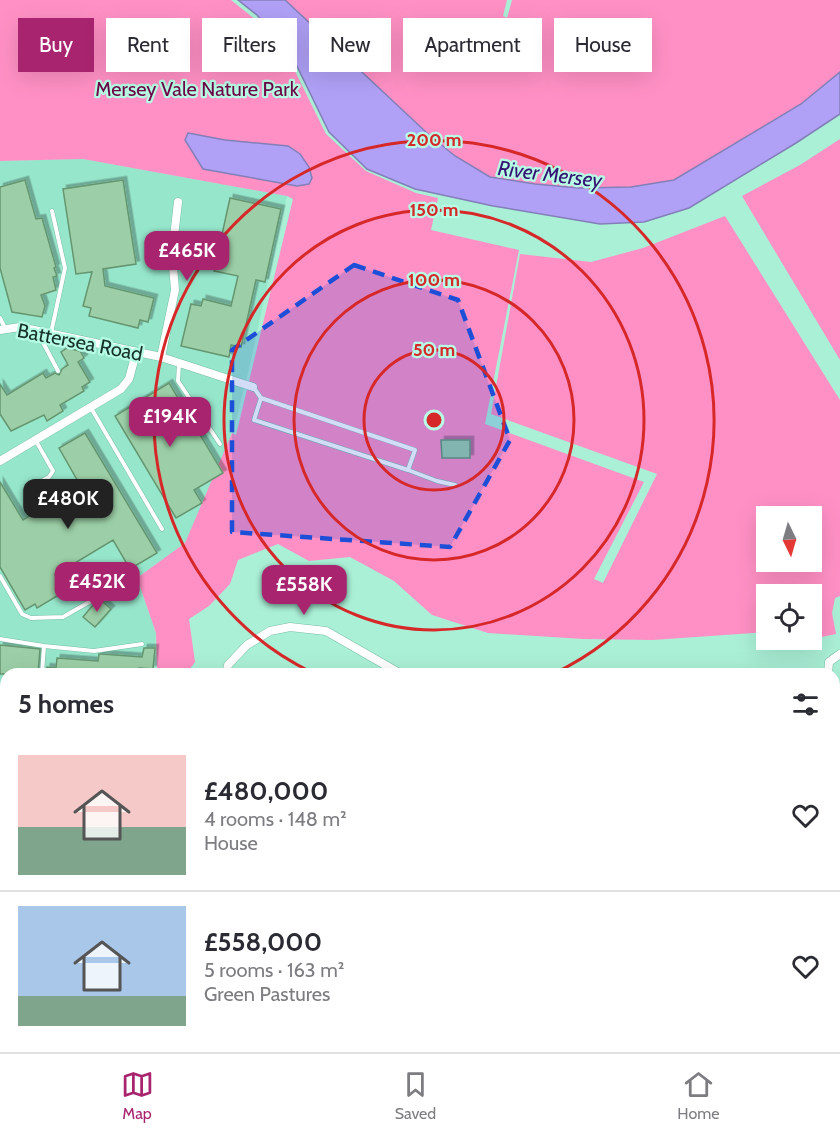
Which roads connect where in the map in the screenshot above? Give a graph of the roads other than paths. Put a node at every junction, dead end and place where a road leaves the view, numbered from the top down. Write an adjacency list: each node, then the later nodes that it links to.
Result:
1 (178, 202): 8 (street)
2 (52, 211): 6 (lane)
3 (0, 318): 4 (lane)
4 (3, 330): 5 (street, Battersea Road)
5 (36, 330): 6 (street, Battersea Road); 10 (lane)
6 (51, 334): 7 (street, Battersea Road)
7 (136, 353): 8 (street, Battersea Road); 13 (street)
8 (161, 357): 9 (street, Battersea Road)
9 (179, 363): 11 (street, Battersea Road); 15 (lane)
10 (58, 371)
11 (253, 387): 12 (lane)
12 (261, 398): 17 (lane); 17 (lane)
13 (90, 407): 14 (street); 20 (lane)
14 (35, 440): 16 (street); 19 (lane)
15 (220, 444)
16 (0, 461)
17 (408, 470): 18 (lane)
18 (455, 485)
19 (33, 486)
20 (162, 529)
21 (0, 576): 22 (lane)
22 (124, 582)
23 (0, 639): 25 (lane)
24 (142, 644): 25 (lane)
25 (44, 646): 27 (lane)
26 (840, 654): 30 (street)
27 (42, 668)
28 (227, 668): 29 (street)
29 (391, 668)
30 (828, 668)

